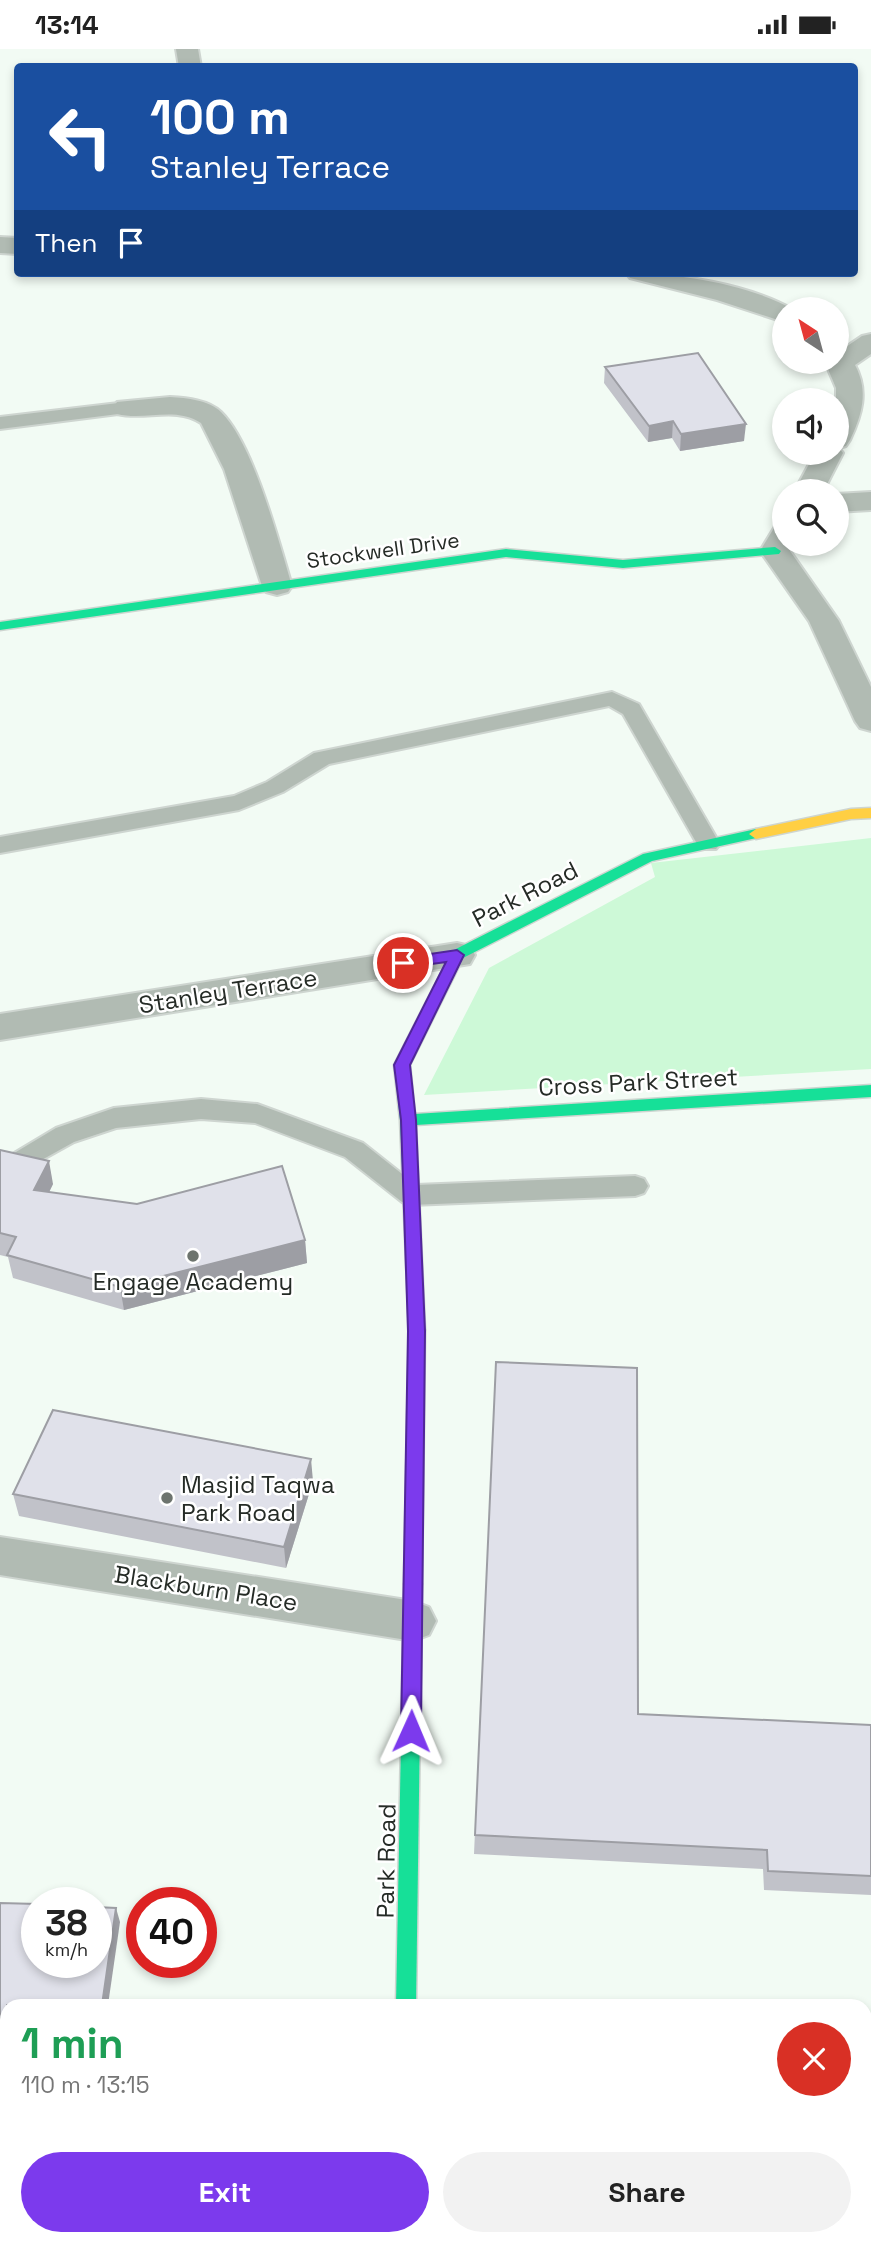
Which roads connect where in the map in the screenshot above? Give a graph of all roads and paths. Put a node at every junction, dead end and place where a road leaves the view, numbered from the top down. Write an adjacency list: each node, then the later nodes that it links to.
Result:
1 (656, 277): 2 (street)
2 (772, 310)
3 (871, 342): 4 (street)
4 (849, 355)
5 (844, 375): 6 (street)
6 (849, 404)
7 (127, 408): 8 (lane); 13 (street)
8 (0, 423)
9 (871, 501): 10 (street)
10 (849, 502)
11 (772, 544): 13 (street, Stockwell Drive)
12 (786, 556): 15 (street)
13 (277, 586): 14 (street, Stockwell Drive)
14 (0, 626)
15 (871, 721)
16 (871, 813): 17 (street, Park Road)
17 (708, 844): 18 (lane); 19 (street, Park Road)
18 (0, 845)
19 (457, 955): 20 (street, Stanley Terrace); 22 (street, Park Road)
20 (0, 1027)
21 (871, 1091): 22 (street, Cross Park Street)
22 (408, 1120): 25 (street, Park Road)
23 (20, 1162): 25 (lane)
24 (635, 1186): 25 (lane)
25 (411, 1195): 27 (street, Park Road)
26 (0, 1556): 27 (street, Blackburn Place)
27 (413, 1621): 28 (street, Park Road)
28 (407, 1999)

